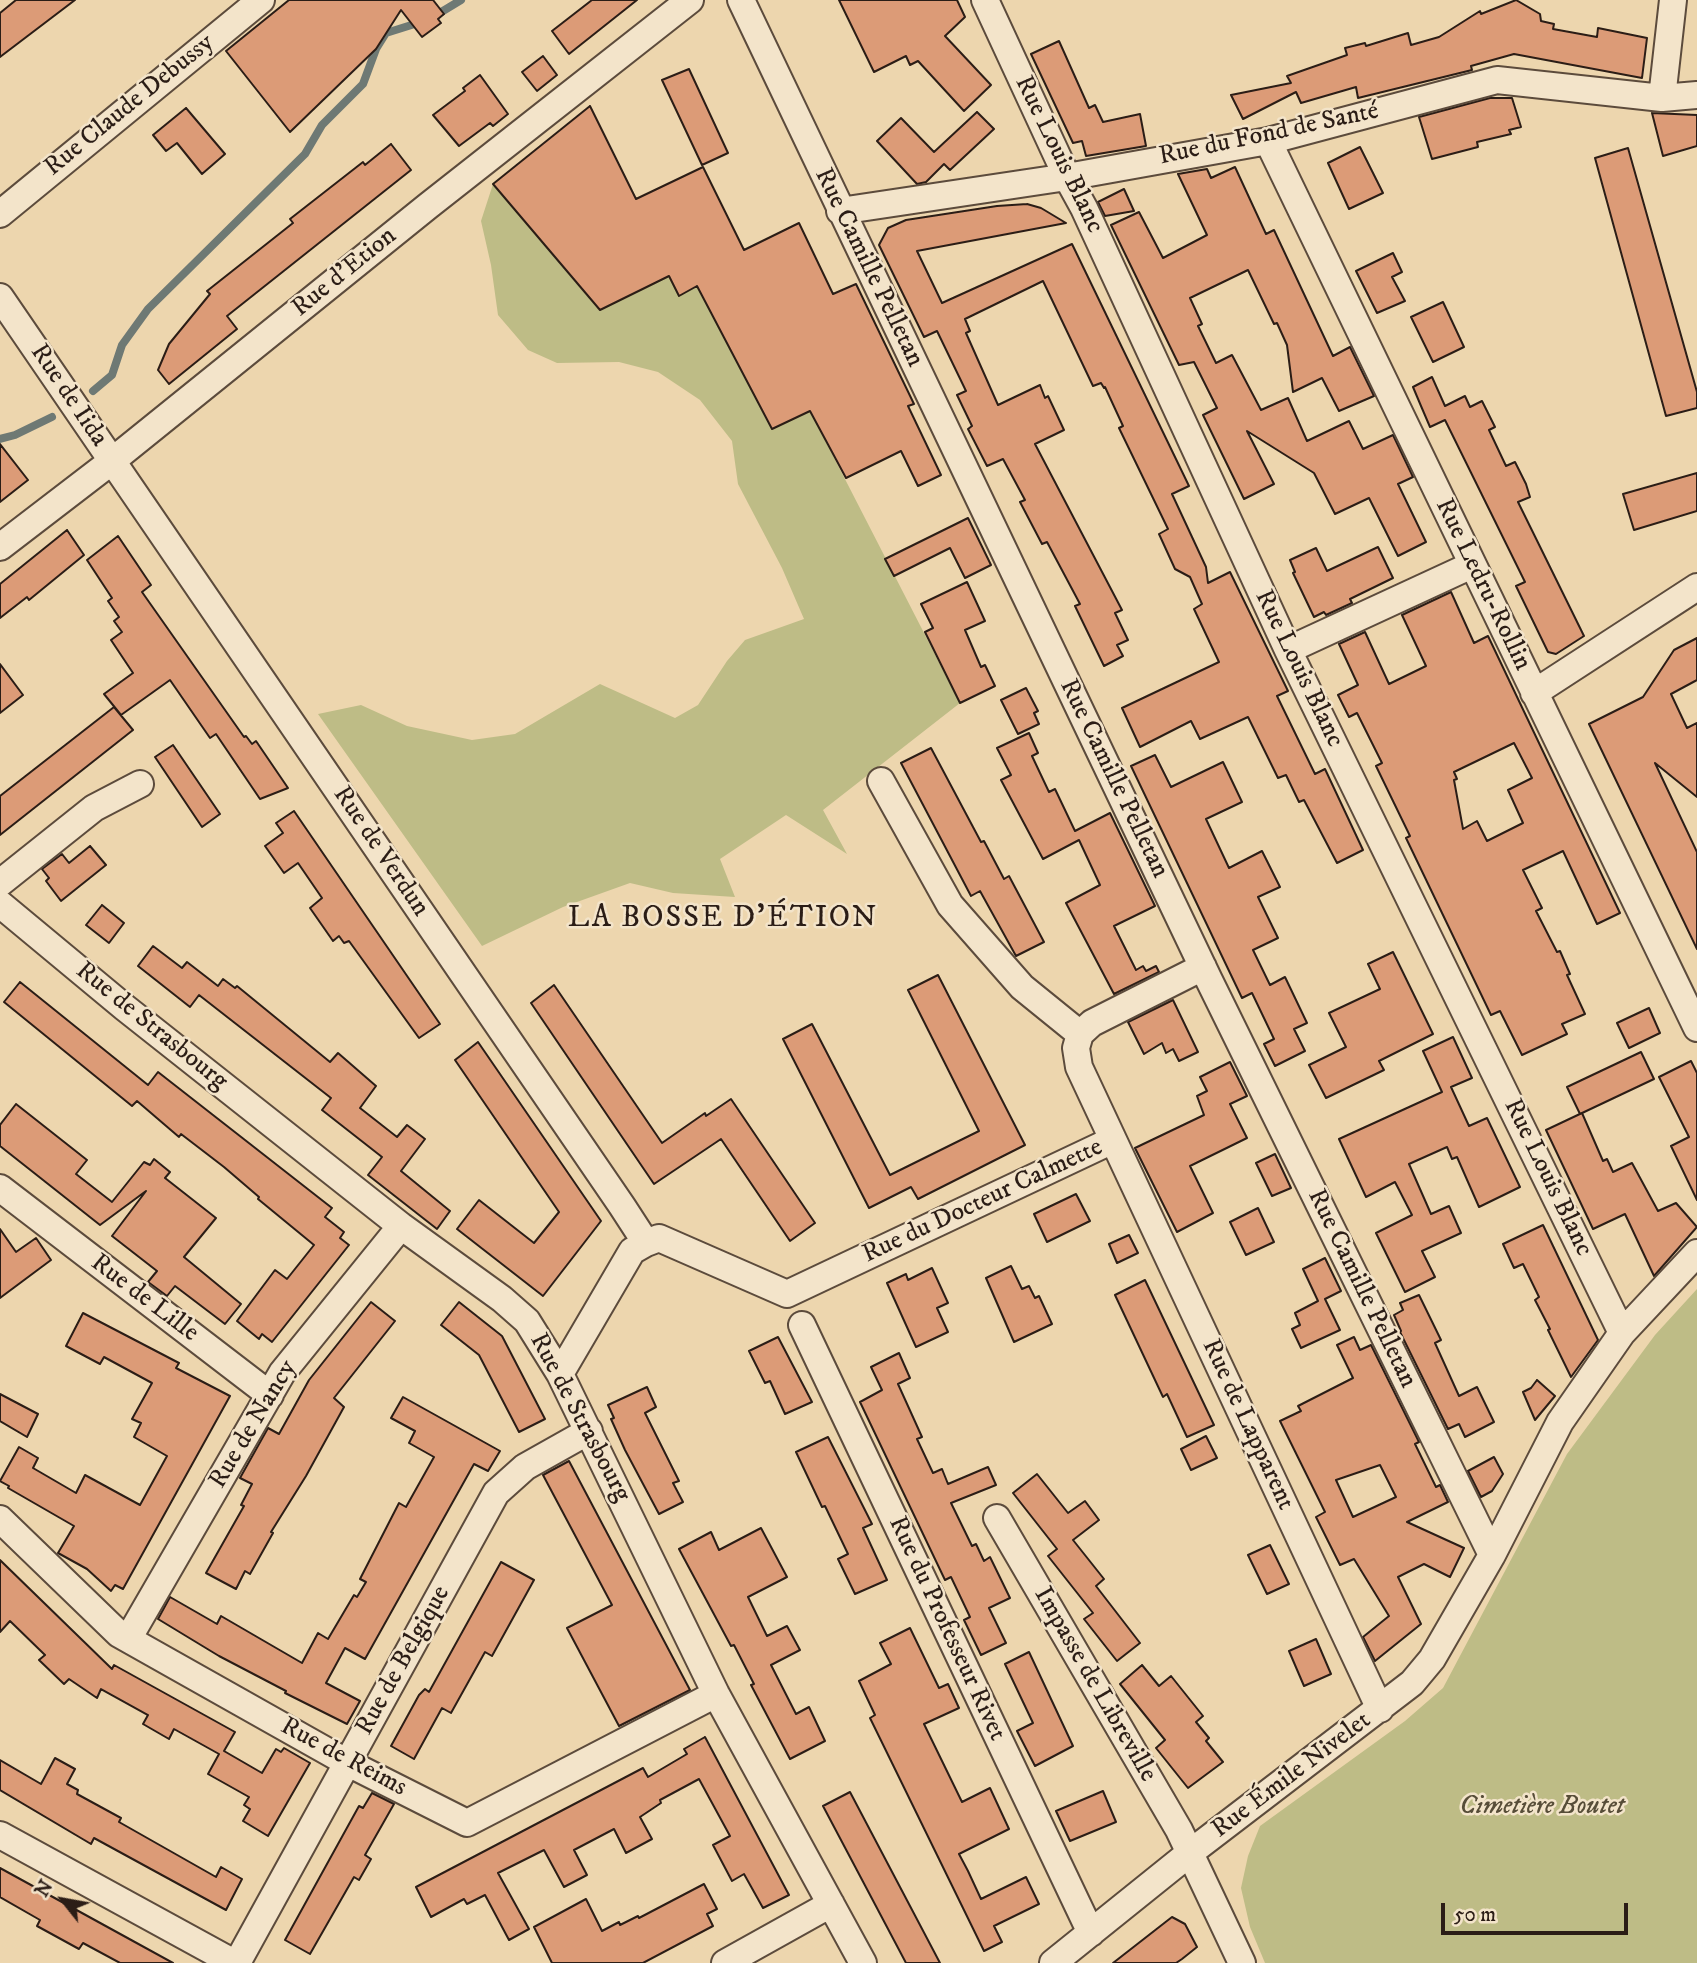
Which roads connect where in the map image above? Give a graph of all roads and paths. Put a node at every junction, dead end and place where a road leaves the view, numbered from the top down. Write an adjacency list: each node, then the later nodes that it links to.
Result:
1 (261, 0): 11 (street, Rue Claude Debussy)
2 (690, 0): 13 (street, Rue d'Etion)
3 (741, 0): 10 (street, Rue Camille Pelletan)
4 (985, 0): 9 (street, Rue Louis Blanc)
5 (1673, 0): 7 (street)
6 (1697, 95): 7 (street, Rue du Fond de Santé)
7 (1662, 98): 8 (street, Rue du Fond de Santé)
8 (1268, 141): 9 (street, Rue du Fond de Santé); 15 (street, Rue Ledru-Rollin)
9 (1067, 177): 10 (street, Rue du Fond de Santé); 17 (street, Rue Louis Blanc)
10 (840, 211): 23 (street, Rue Camille Pelletan)
11 (0, 214)
12 (0, 297): 13 (street, Rue de Iida)
13 (112, 461): 14 (street, Rue d'Etion); 29 (street, Rue de Verdun)
14 (0, 547)
15 (1472, 565): 17 (street); 18 (street, Rue Ledru-Rollin)
16 (1697, 587): 18 (street)
17 (1288, 650): 32 (street, Rue Louis Blanc)
18 (1534, 693): 24 (street, Rue Ledru-Rollin)
19 (881, 781): 25 (street)
20 (140, 784): 21 (street)
21 (0, 883)
22 (0, 904): 28 (street, Rue de Strasbourg)
23 (1203, 967): 25 (street); 38 (street, Rue Camille Pelletan)
24 (1697, 1028)
25 (1080, 1034): 26 (street, Rue du Docteur Calmette)
26 (1113, 1140): 29 (street, Rue du Docteur Calmette); 41 (street, Rue de Lapparent)
27 (6, 1202): 34 (street, Rue de Lille)
28 (401, 1226): 33 (street, Rue de Strasbourg); 34 (street, Rue de Nancy)
29 (646, 1243): 33 (street)
30 (1697, 1253): 32 (street, Rue Émile Nivelet)
31 (802, 1325): 46 (street, Rue du Professeur Rivet)
32 (1622, 1333): 38 (street, Rue Émile Nivelet)
33 (560, 1374): 35 (street, Rue de Strasbourg)
34 (270, 1395): 39 (street, Rue de Nancy)
35 (589, 1431): 40 (street, Rue de Strasbourg); 42 (street, Rue de Belgique)
36 (997, 1518): 44 (street, Impasse de Libreville)
37 (0, 1519): 39 (street, Rue de Reims)
38 (1492, 1555): 41 (street, Rue Émile Nivelet)
39 (128, 1639): 42 (street, Rue de Reims)
40 (716, 1694): 42 (street, Rue de Reims); 45 (street, Rue de Strasbourg)
41 (1380, 1709): 44 (street, Rue Émile Nivelet)
42 (348, 1763): 47 (street, Rue de Belgique)
43 (0, 1835): 47 (street)
44 (1191, 1852): 46 (street, Rue Émile Nivelet); 51 (street, Impasse de Libreville)
45 (831, 1905): 48 (street); 49 (street, Rue de Strasbourg)
46 (1091, 1933): 50 (street, Rue Émile Nivelet)
47 (235, 1963)
48 (725, 1963)
49 (863, 1963)
50 (1053, 1963)
51 (1242, 1963)

